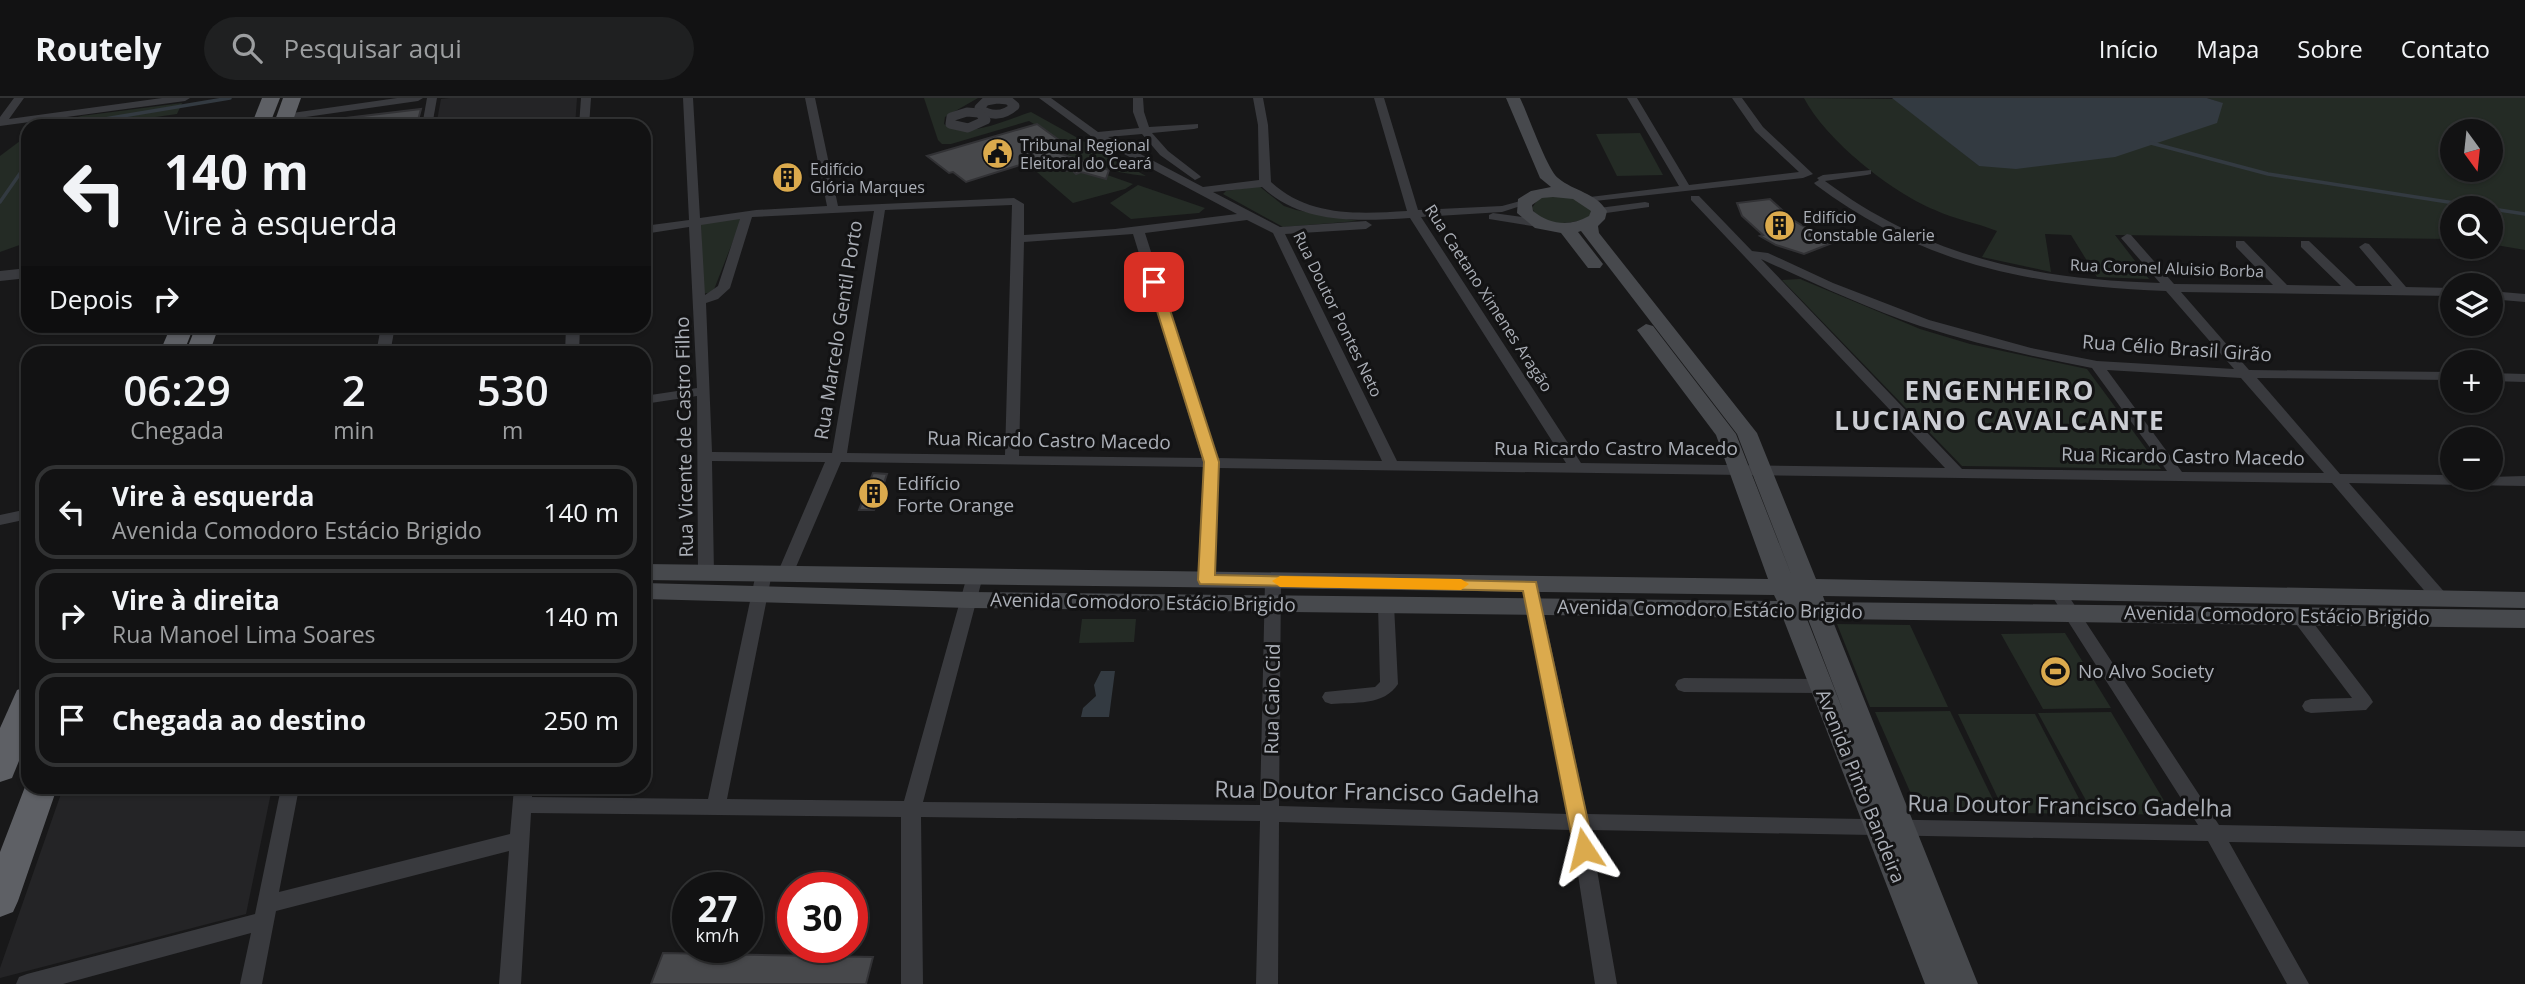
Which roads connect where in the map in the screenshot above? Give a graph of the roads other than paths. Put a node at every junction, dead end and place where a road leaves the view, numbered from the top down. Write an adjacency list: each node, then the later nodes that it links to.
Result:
1 (19, 98): 31 (street)
2 (185, 98): 23 (street)
3 (271, 98): 24 (highway)
4 (292, 98): 25 (highway)
5 (418, 98): 26 (street)
6 (432, 98): 27 (street)
7 (586, 98): 28 (street)
8 (688, 98): 52 (street, Rua Vicente de Castro Filho)
9 (810, 98): 46 (street)
10 (997, 98): 19 (street); 21 (street)
11 (1044, 98): 34 (street, Rua Doutor Pontes Neto)
12 (1138, 98): 33 (street)
13 (1258, 98): 38 (street)
14 (1379, 98): 50 (street, Rua Caetano Ximenes Aragão)
15 (1499, 98): 35 (main road)
16 (1513, 98): 35 (main road)
17 (1632, 98): 42 (street)
18 (1737, 98): 37 (street, Rua Coronel Aluisio Borba)
19 (982, 103): 21 (street); 22 (street)
20 (1027, 109): 21 (street)
21 (1008, 112): 30 (street)
22 (961, 113): 30 (street); 30 (street)
23 (30, 119)
24 (263, 119)
25 (285, 119)
26 (296, 119)
27 (428, 119)
28 (584, 119)
29 (21, 120): 31 (street)
30 (984, 122)
31 (1, 123)
32 (1195, 126): 33 (street)
33 (1144, 131): 34 (street); 39 (street)
34 (1096, 135): 39 (street, Rua Doutor Pontes Neto)
35 (1526, 146): 40 (main road); 43 (main road)
36 (1867, 172): 37 (street)
37 (1813, 178): 42 (street); 68 (street, Rua Coronel Aluisio Borba)
38 (1265, 183): 39 (street); 51 (street)
39 (1203, 190): 49 (street, Rua Doutor Pontes Neto)
40 (1569, 193): 43 (main road); 47 (main road)
41 (1646, 194): 42 (street); 44 (street); 47 (street)
42 (1690, 194): 44 (street); 63 (street)
43 (1531, 199): 50 (street); 53 (main road)
44 (1655, 204): 47 (street)
45 (880, 207): 46 (street); 59 (street); 86 (street, Rua Marcelo Gentil Porto)
46 (833, 209): 48 (street)
47 (1592, 212): 55 (main road); 76 (main road)
48 (747, 214): 52 (street); 75 (street, Rua Vicente de Castro Filho)
49 (1248, 216): 56 (street); 57 (street, Rua Doutor Pontes Neto)
50 (1416, 219): 51 (street); 53 (street); 90 (street, Rua Caetano Ximenes Aragão)
51 (1367, 221): 57 (street)
52 (695, 222): 54 (street); 75 (street, Rua Vicente de Castro Filho)
53 (1538, 223): 55 (main road)
54 (651, 229)
55 (1566, 229): 76 (main road)
56 (1138, 230): 59 (street); 88 (street)
57 (1278, 231): 89 (street, Rua Doutor Pontes Neto)
58 (2127, 238): 68 (street)
59 (1018, 239): 87 (street)
60 (2240, 244): 69 (street)
61 (2305, 244): 70 (street)
62 (2365, 247): 71 (street)
63 (1749, 254): 77 (street, Rua Célio Brasil Girão); 93 (street)
64 (21, 266): 65 (street)
65 (0, 269)
66 (21, 274): 67 (street)
67 (0, 276)
68 (2172, 288): 69 (street, Rua Coronel Aluisio Borba); 78 (street)
69 (2284, 289): 70 (street, Rua Coronel Aluisio Borba)
70 (2353, 290): 71 (street, Rua Coronel Aluisio Borba)
71 (2403, 290): 72 (street, Rua Coronel Aluisio Borba)
72 (2440, 292)
73 (2503, 296): 74 (street)
74 (2525, 299)
75 (699, 301): 82 (street, Rua Vicente de Castro Filho)
76 (1643, 313): 84 (main road)
77 (2097, 365): 78 (street, Rua Célio Brasil Girão); 94 (street)
78 (2247, 374): 79 (street, Rua Célio Brasil Girão); 95 (street)
79 (2440, 376)
80 (2503, 377): 81 (street)
81 (2525, 378)
82 (704, 391): 83 (street); 85 (street, Rua Vicente de Castro Filho)
83 (651, 399)
84 (1712, 401): 91 (main road); 92 (main road)
85 (706, 456): 86 (street, Rua Ricardo Castro Macedo); 100 (street, Rua Vicente de Castro Filho)
86 (839, 456): 87 (street, Rua Ricardo Castro Macedo); 101 (street, Rua Marcelo Gentil Porto)
87 (1012, 458): 88 (street, Rua Ricardo Castro Macedo)
88 (1211, 462): 89 (street, Rua Ricardo Castro Macedo); 102 (street)
89 (1392, 466): 90 (street, Rua Ricardo Castro Macedo)
90 (1577, 468): 91 (street, Rua Ricardo Castro Macedo)
91 (1741, 468): 92 (street, Rua Ricardo Castro Macedo); 107 (main road)
92 (1763, 469): 93 (street, Rua Ricardo Castro Macedo); 107 (main road)
93 (1958, 473): 94 (street, Rua Ricardo Castro Macedo)
94 (2177, 475): 95 (street, Rua Ricardo Castro Macedo)
95 (2336, 478): 96 (street, Rua Ricardo Castro Macedo); 108 (street)
96 (2525, 481)
97 (21, 516): 98 (street)
98 (0, 520)
99 (651, 572): 100 (main road, Avenida Comodoro Estácio Brigido)
100 (706, 573): 101 (main road, Avenida Comodoro Estácio Brigido)
101 (770, 580): 103 (main road, Avenida Comodoro Estácio Brigido); 104 (main road, Avenida Comodoro Estácio Brigido); 123 (street, Rua Marcelo Gentil Porto)
102 (1206, 580): 103 (main road, Avenida Comodoro Estácio Brigido); 105 (main road, Avenida Comodoro Estácio Brigido)
103 (972, 588): 105 (main road, Avenida Comodoro Estácio Brigido); 124 (street)
104 (651, 590)
105 (1273, 592): 106 (main road, Avenida Comodoro Estácio Brigido); 111 (main road, Avenida Comodoro Estácio Brigido); 125 (street, Rua Caio Cid)
106 (1532, 597): 107 (main road, Avenida Comodoro Estácio Brigido); 111 (main road, Avenida Comodoro Estácio Brigido); 126 (street)
107 (1800, 599): 110 (main road, Avenida Comodoro Estácio Brigido); 115 (main road, Avenida Pinto Bandeira); 127 (main road, Avenida Pinto Bandeira)
108 (2441, 599): 109 (main road, Avenida Comodoro Estácio Brigido); 110 (main road, Avenida Comodoro Estácio Brigido)
109 (2525, 600)
110 (2063, 603): 112 (main road, Avenida Comodoro Estácio Brigido); 128 (street)
111 (1386, 605): 116 (street)
112 (2299, 616): 113 (main road, Avenida Comodoro Estácio Brigido); 117 (street)
113 (2525, 619)
114 (1684, 685): 115 (street)
115 (1820, 686): 127 (main road, Avenida Pinto Bandeira)
116 (1331, 696)
117 (2311, 706)
118 (21, 716): 119 (highway)
119 (0, 769)
120 (38, 794): 131 (highway)
121 (289, 794): 132 (street)
122 (523, 796): 123 (street, Rua Doutor Francisco Gadelha); 130 (street)
123 (716, 808): 124 (street, Rua Doutor Francisco Gadelha)
124 (911, 811): 125 (street, Rua Doutor Francisco Gadelha); 136 (street)
125 (1270, 813): 126 (street, Rua Doutor Francisco Gadelha); 137 (street, Rua Caio Cid)
126 (1579, 822): 127 (street, Rua Doutor Francisco Gadelha); 138 (street)
127 (1889, 827): 128 (street, Rua Doutor Francisco Gadelha); 139 (main road, Avenida Pinto Bandeira); 140 (main road, Avenida Pinto Bandeira)
128 (2215, 835): 129 (street, Rua Doutor Francisco Gadelha); 141 (street)
129 (2525, 839)
130 (520, 840): 132 (street); 135 (street)
131 (0, 901)
132 (266, 912): 133 (street); 134 (street)
133 (27, 984)
134 (251, 984)
135 (510, 984)
136 (912, 984)
137 (1267, 984)
138 (1606, 984)
139 (1940, 984)
140 (1963, 984)
141 (2298, 984)

